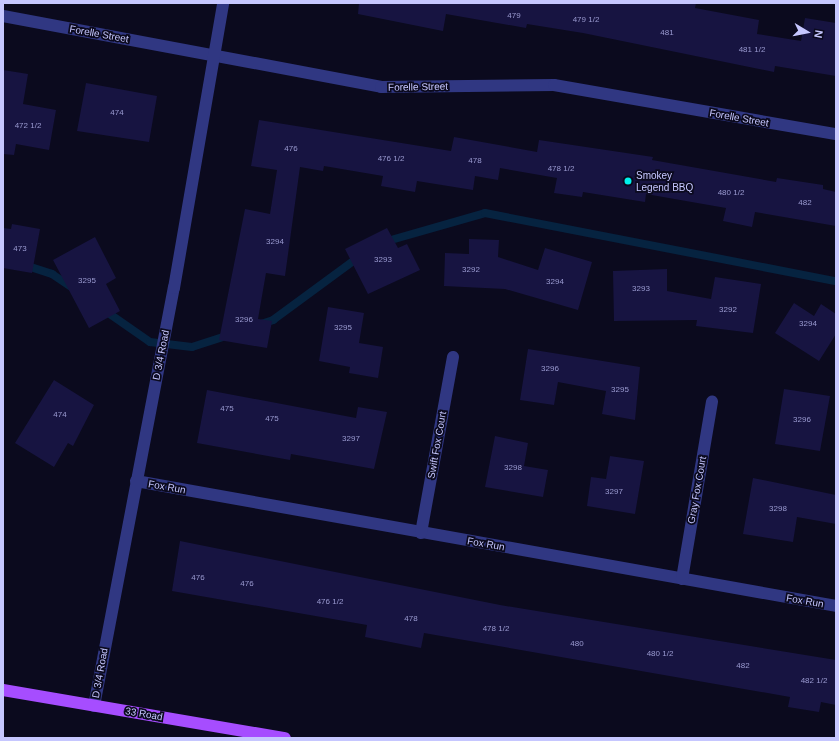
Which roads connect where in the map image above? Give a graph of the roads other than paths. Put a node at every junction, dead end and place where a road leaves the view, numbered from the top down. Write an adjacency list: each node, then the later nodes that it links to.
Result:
1 (223, 3): 3 (street, D 3/4 Road)
2 (3, 16): 3 (street, Forelle Street)
3 (215, 54): 4 (street, Forelle Street); 7 (street, D 3/4 Road)
4 (836, 134)
5 (453, 356): 8 (street, Swift Fox Court)
6 (712, 402): 9 (street, Gray Fox Court)
7 (136, 481): 8 (street, Fox Run); 12 (street, D 3/4 Road)
8 (421, 533): 9 (street, Fox Run)
9 (682, 579): 10 (street, Fox Run)
10 (836, 606)
11 (3, 690): 12 (main road, 33 Road)
12 (94, 706): 13 (main road, 33 Road)
13 (285, 738)

